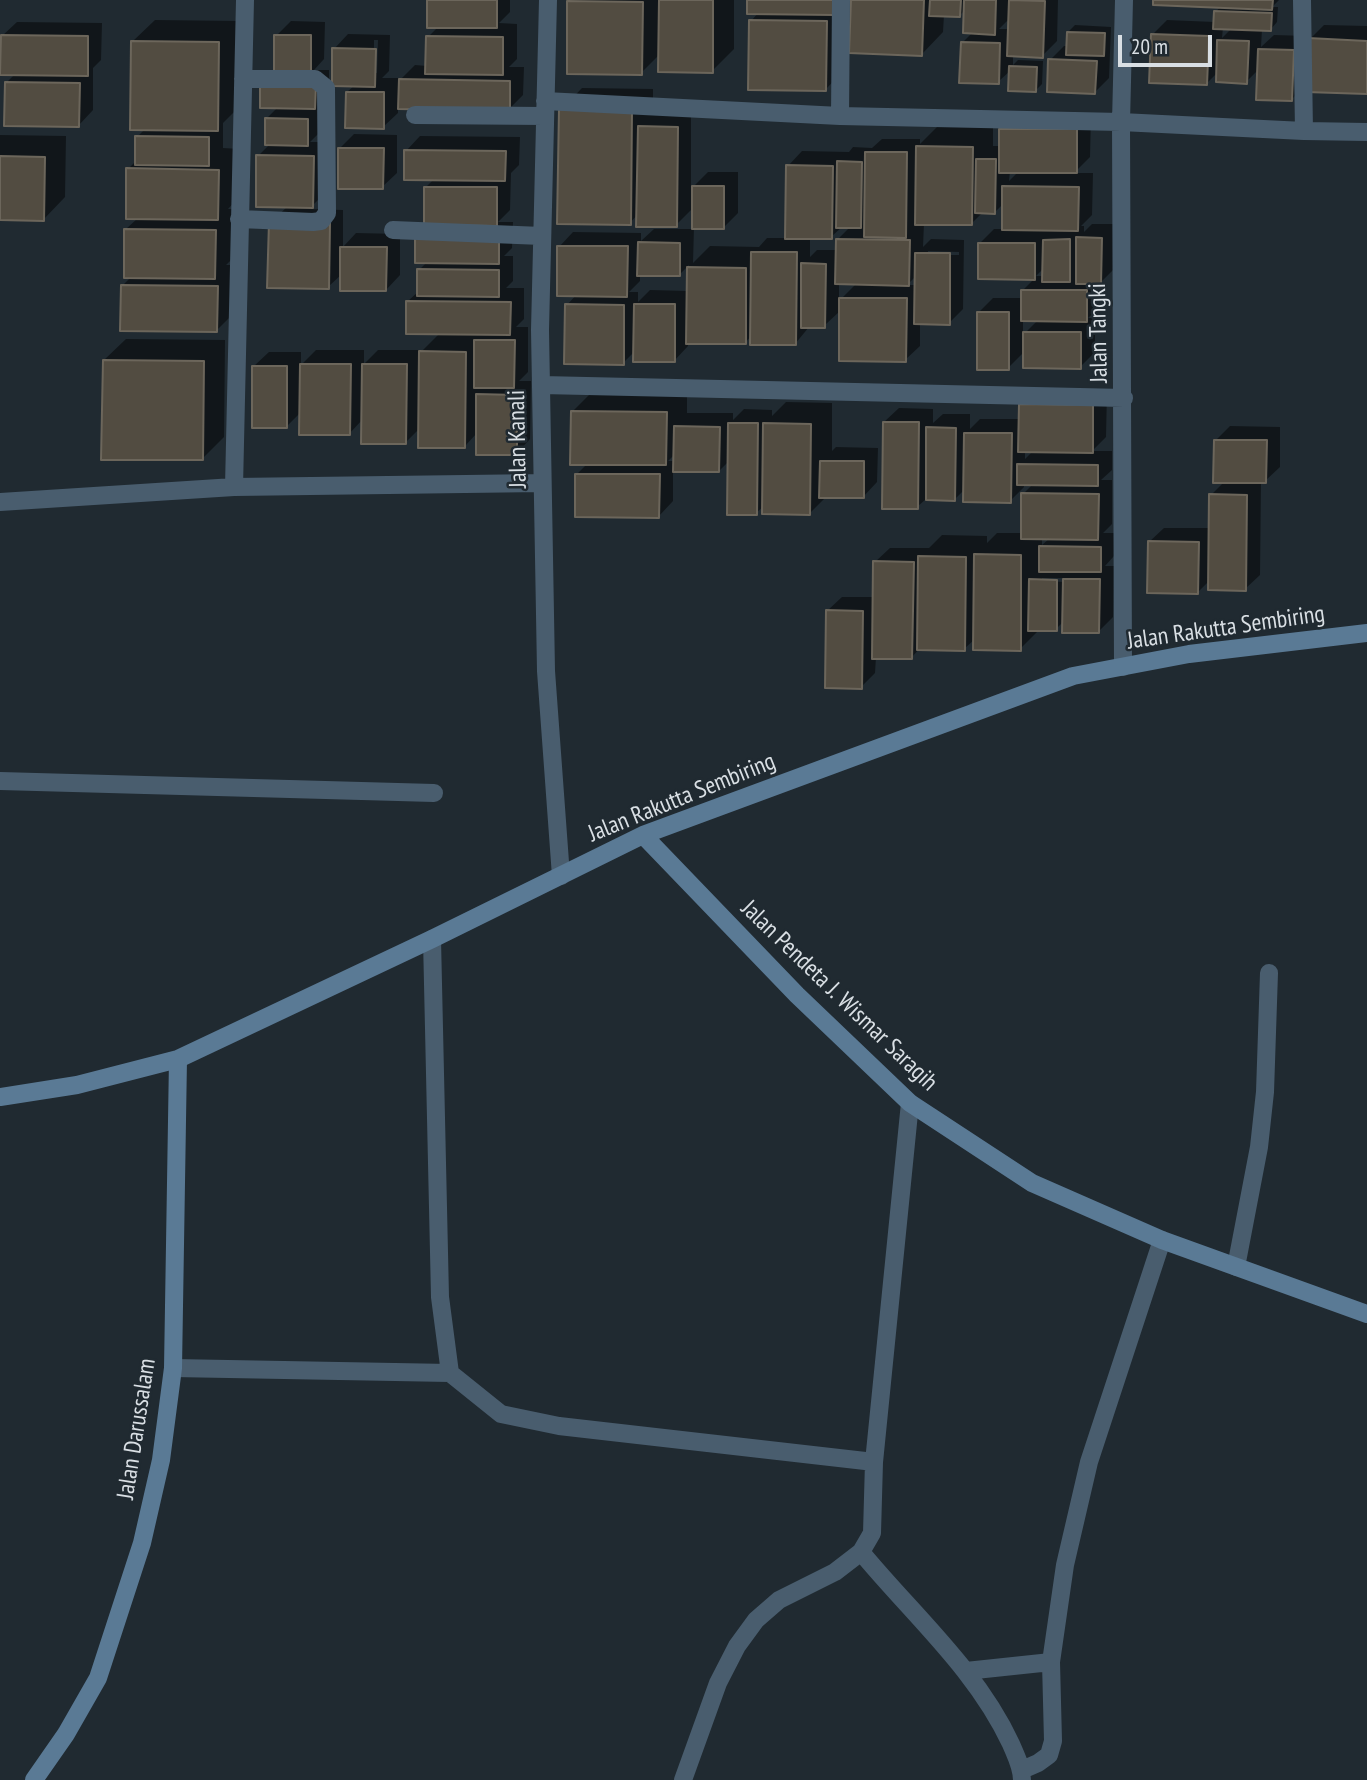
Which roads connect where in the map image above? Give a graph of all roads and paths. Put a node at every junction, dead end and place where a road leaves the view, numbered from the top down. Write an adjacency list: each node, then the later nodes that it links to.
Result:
1 (245, 0): 6 (street)
2 (548, 0): 7 (street, Jalan Kanali)
3 (841, 0): 9 (street)
4 (1124, 0): 10 (street, Jalan Tangki)
5 (1302, 0): 11 (street)
6 (243, 79): 13 (street); 13 (street)
7 (545, 109): 8 (street); 9 (street); 15 (street, Jalan Kanali)
8 (415, 115)
9 (840, 116): 10 (street)
10 (1121, 122): 11 (street); 17 (street, Jalan Tangki)
11 (1304, 131): 12 (street)
12 (1367, 132)
13 (239, 219): 19 (street)
14 (393, 230): 15 (street)
15 (542, 236): 16 (street, Jalan Kanali)
16 (542, 385): 17 (street); 18 (street, Jalan Kanali)
17 (1124, 398): 22 (street, Jalan Tangki)
18 (542, 483): 19 (street); 26 (street, Jalan Kanali)
19 (234, 487): 20 (street)
20 (0, 502)
21 (1367, 633): 22 (street, Jalan Rakutta Sembiring)
22 (1123, 667): 25 (street, Jalan Rakutta Sembiring)
23 (0, 780): 24 (street)
24 (434, 793)
25 (643, 835): 26 (street, Jalan Rakutta Sembiring); 31 (street, Jalan Pendeta J. Wismar Saragih)
26 (561, 876): 27 (street, Jalan Rakutta Sembiring)
27 (432, 939): 29 (street, Jalan Rakutta Sembiring); 36 (street)
28 (1269, 973): 33 (street)
29 (178, 1059): 30 (street, Jalan Rakutta Sembiring); 35 (street, Jalan Darussalam)
30 (0, 1097)
31 (910, 1103): 32 (street, Jalan Pendeta J. Wismar Saragih); 37 (street)
32 (1162, 1240): 33 (street, Jalan Pendeta J. Wismar Saragih); 39 (street)
33 (1236, 1267): 34 (street, Jalan Pendeta J. Wismar Saragih)
34 (1367, 1314)
35 (173, 1368): 36 (street); 42 (street, Jalan Darussalam)
36 (450, 1373): 37 (street)
37 (874, 1462): 38 (street)
38 (861, 1552): 40 (street); 43 (street)
39 (1051, 1662): 40 (street); 41 (street)
40 (966, 1671): 41 (street)
41 (1022, 1775)
42 (34, 1780)
43 (683, 1780)

